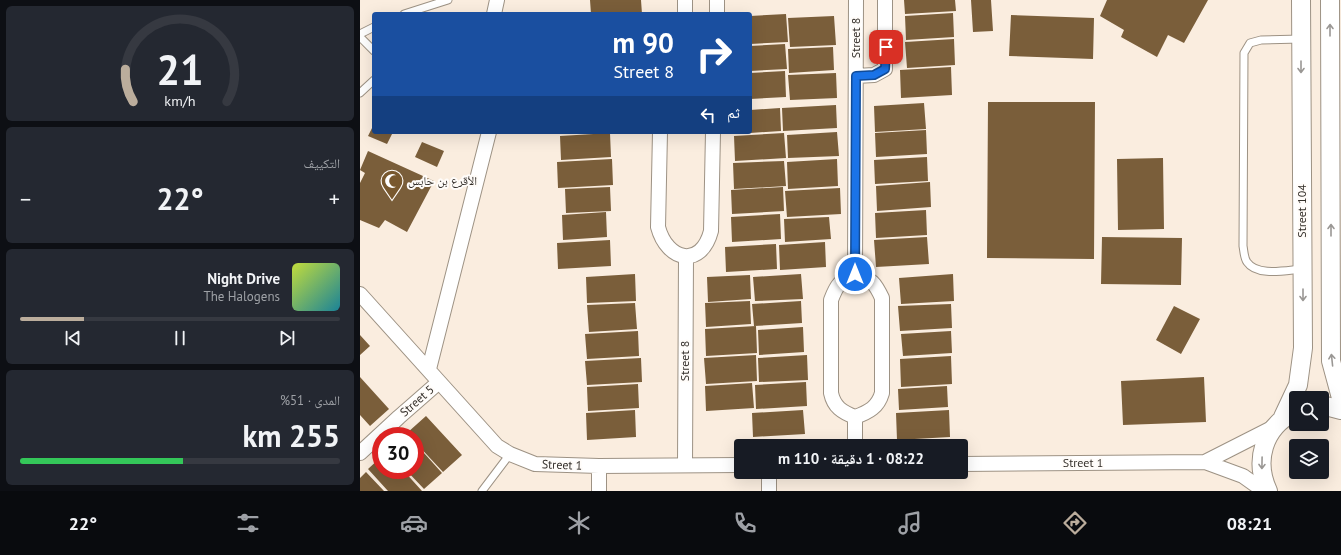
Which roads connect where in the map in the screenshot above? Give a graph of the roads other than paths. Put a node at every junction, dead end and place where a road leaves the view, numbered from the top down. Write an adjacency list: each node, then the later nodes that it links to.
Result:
1 (448, 0): 9 (lane)
2 (497, 0): 10 (street)
3 (685, 0): 11 (street)
4 (717, 0): 12 (street)
5 (856, 0): 17 (street, Street 8)
6 (885, 0): 17 (street, Street 8)
7 (1301, 0): 15 (street, Street 104)
8 (1330, 0): 29 (street, one-way to 8)
9 (410, 12)
10 (494, 12)
11 (685, 12)
12 (717, 12)
13 (372, 28): 14 (lane)
14 (360, 36): 16 (lane)
15 (1301, 39): 24 (street, Street 104, one-way to 24); 24 (lane)
16 (372, 49)
17 (856, 76): 25 (street, Street 8)
18 (372, 82): 19 (lane)
19 (360, 93)
20 (488, 134): 27 (street)
21 (660, 134): 23 (street)
22 (713, 134): 23 (street)
23 (686, 257): 39 (street, Street 8)
24 (1302, 269): 33 (street, Street 104, one-way to 33)
25 (855, 274): 32 (street); 32 (street)
26 (360, 294): 27 (street, Street 1)
27 (429, 369): 28 (street, Street 1)
28 (440, 382): 35 (street, Street 5); 36 (street, Street 1)
29 (1341, 398)
30 (1329, 407): 31 (street)
31 (1341, 410)
32 (855, 417): 34 (street)
33 (1284, 419): 37 (street, Street 1); 47 (street, Street 104, one-way to 47)
34 (856, 439)
35 (360, 453)
36 (510, 454): 41 (street, Street 1); 43 (lane)
37 (1205, 462): 38 (street, Street 1); 46 (street, Street 1)
38 (968, 464)
39 (685, 465): 40 (street, Street 1); 41 (street, Street 1)
40 (734, 465)
41 (599, 466): 44 (street)
42 (769, 479): 45 (street)
43 (482, 491)
44 (599, 491)
45 (769, 491)
46 (1264, 491)
47 (1268, 491)

